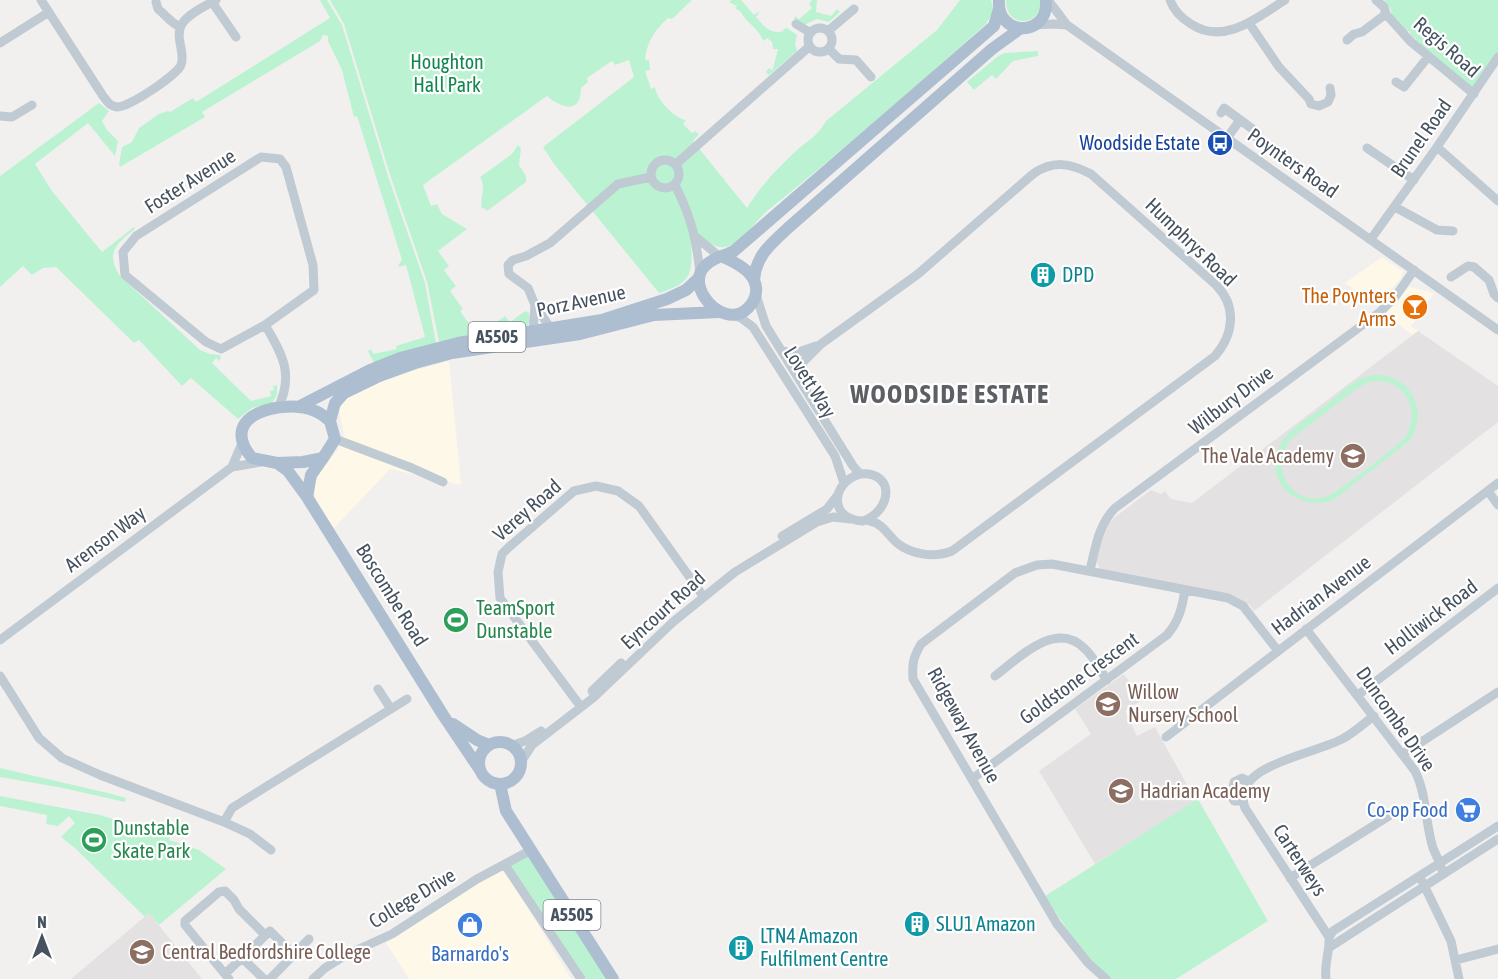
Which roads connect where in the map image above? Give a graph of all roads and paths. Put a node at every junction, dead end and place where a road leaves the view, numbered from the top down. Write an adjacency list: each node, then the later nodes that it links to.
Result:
1 (41, 0): 10 (street)
2 (1047, 0): 14 (main road); 15 (street, Poynters Road)
3 (1170, 0): 12 (street)
4 (1285, 0): 12 (street)
5 (1376, 0): 11 (street, Regis Road)
6 (214, 1): 16 (street); 20 (street)
7 (156, 2): 16 (street)
8 (999, 5): 17 (main road); 49 (main road, A5505)
9 (854, 9): 18 (street)
10 (49, 12): 16 (street); 22 (street)
11 (1386, 14): 21 (street); 25 (street, Regis Road)
12 (1249, 23): 29 (street)
13 (796, 24): 19 (street)
14 (1035, 25): 15 (street); 17 (main road)
15 (1067, 25): 36 (street, Poynters Road)
16 (180, 27)
17 (1021, 28): 53 (main road)
18 (828, 31): 19 (street); 24 (street)
19 (811, 33): 23 (street)
20 (236, 37)
21 (1347, 40)
22 (0, 43)
23 (810, 46): 24 (street); 39 (street)
24 (829, 48): 27 (street)
25 (1428, 57): 28 (street); 30 (street, Regis Road)
26 (1498, 57): 30 (street, Brunel Road)
27 (871, 77)
28 (1396, 82)
29 (1330, 87)
30 (1474, 94): 37 (street, Brunel Road)
31 (32, 105): 33 (street)
32 (1221, 113): 34 (street)
33 (0, 116)
34 (1240, 120): 35 (street); 36 (street)
35 (1256, 137)
36 (1227, 138): 48 (street, Poynters Road)
37 (1437, 147): 41 (street, Brunel Road); 44 (street)
38 (1367, 148): 41 (street)
39 (676, 164): 40 (street); 42 (street)
40 (651, 177): 42 (street); 56 (street)
41 (1414, 180): 45 (street, Brunel Road)
42 (675, 185): 47 (street)
43 (1498, 187): 44 (street)
44 (1494, 198)
45 (1395, 207): 46 (street); 48 (street, Brunel Road)
46 (1454, 231)
47 (696, 237): 49 (street); 51 (street)
48 (1371, 239): 50 (street, Poynters Road)
49 (722, 257): 51 (main road, A5505); 53 (main road)
50 (1414, 270): 60 (street, Poynters Road); 87 (street, Wilbury Drive)
51 (699, 275): 57 (main road); 59 (main road, Porz Avenue / A5505)
52 (1451, 277): 55 (street)
53 (754, 280): 54 (main road)
54 (756, 295): 57 (main road, A5505); 63 (street, Lovett Way)
55 (1498, 298)
56 (535, 305): 59 (street); 61 (street)
57 (724, 313): 68 (main road, Porz Avenue / A5505); 77 (street, Lovett Way)
58 (265, 326): 58 (street, Foster Avenue); 65 (street)
59 (551, 329): 61 (main road, Porz Avenue / A5505)
60 (1498, 330)
61 (533, 332): 67 (main road, Porz Avenue / A5505)
62 (821, 344): 63 (street, Humphrys Road); 64 (street, Humphrys Road); 86 (street, Humphrys Road)
63 (781, 350): 64 (street, Lovett Way)
64 (799, 378): 75 (street, Lovett Way)
65 (286, 392): 66 (street); 67 (street)
66 (278, 408): 67 (main road, A5505); 70 (main road, A5505)
67 (296, 408): 68 (main road, A5505)
68 (330, 421): 69 (main road)
69 (335, 439): 71 (main road); 76 (street)
70 (242, 443): 72 (main road); 74 (street)
71 (323, 458): 73 (main road); 81 (main road)
72 (263, 462): 73 (main road); 74 (street, Arenson Way)
73 (277, 463): 81 (main road, Boscombe Road)
74 (232, 467): 92 (street, Arenson Way)
75 (860, 474): 77 (street); 83 (street)
76 (443, 482)
77 (844, 483): 80 (street)
78 (1498, 483): 79 (street, Hadrian Avenue)
79 (1488, 491): 82 (street); 91 (street, Hadrian Avenue)
80 (837, 496): 84 (street); 90 (street, Eyncourt Road)
81 (307, 497): 103 (main road, Boscombe Road)
82 (1498, 505)
83 (884, 506): 85 (street); 86 (street)
84 (850, 519): 85 (street); 90 (street, Eyncourt Road)
85 (867, 520): 86 (street, Humphrys Road)
86 (888, 533)
87 (1090, 570): 89 (street, Ridgeway Avenue); 111 (street, Ridgeway Avenue)
88 (1498, 588): 99 (street, Holliwick Road)
89 (1185, 590): 93 (street, Ridgeway Avenue); 96 (street, Goldstone Crescent)
90 (701, 594): 101 (street, Eyncourt Road); 101 (street, Verey Road)
91 (1306, 629): 93 (street, Hadrian Avenue); 99 (street, Duncombe Drive)
92 (0, 640)
93 (1278, 651): 105 (street, Hadrian Avenue)
94 (0, 676): 114 (street)
95 (995, 676): 96 (street)
96 (1107, 680): 111 (street, Goldstone Crescent)
97 (378, 689): 102 (street)
98 (1498, 692): 108 (street)
99 (1358, 695): 104 (street, Duncombe Drive)
100 (407, 699): 102 (street)
101 (580, 705): 107 (street, Eyncourt Road); 109 (street, Eyncourt Road)
102 (391, 709): 114 (street)
103 (443, 715): 106 (main road, Boscombe Road); 110 (main road, Boscombe Road)
104 (1374, 716): 108 (street, Duncombe Drive); 123 (street, Carterweys)
105 (1166, 737)
106 (489, 745): 107 (main road); 110 (main road)
107 (511, 746): 109 (main road)
108 (1403, 754): 119 (street, Duncombe Drive)
109 (521, 762): 112 (main road)
110 (480, 770): 112 (main road)
111 (972, 779): 138 (street, Ridgeway Avenue)
112 (500, 784): 118 (main road, A5505)
113 (1389, 816): 123 (street)
114 (224, 822): 117 (street)
115 (1498, 826): 119 (street)
116 (1498, 839): 121 (street)
117 (271, 850)
118 (531, 850): 120 (street, College Drive); 137 (main road, A5505)
119 (1441, 862): 121 (street, Duncombe Drive); 122 (street)
120 (505, 865): 135 (street, College Drive); 136 (street)
121 (1443, 874): 124 (street)
122 (1419, 876): 124 (street); 127 (street)
123 (1290, 878): 127 (street, Carterweys)
124 (1425, 886): 127 (street); 131 (street)
125 (265, 935): 128 (street); 130 (street); 132 (street)
126 (309, 939): 134 (street)
127 (1329, 942): 139 (street)
128 (287, 948)
129 (1498, 950): 131 (street)
130 (242, 958): 132 (street); 133 (street)
131 (1456, 960): 140 (street)
132 (227, 976)
133 (264, 979)
134 (270, 979)
135 (313, 979)
136 (580, 979)
137 (613, 979)
138 (1106, 979)
139 (1326, 979)
140 (1459, 979)

